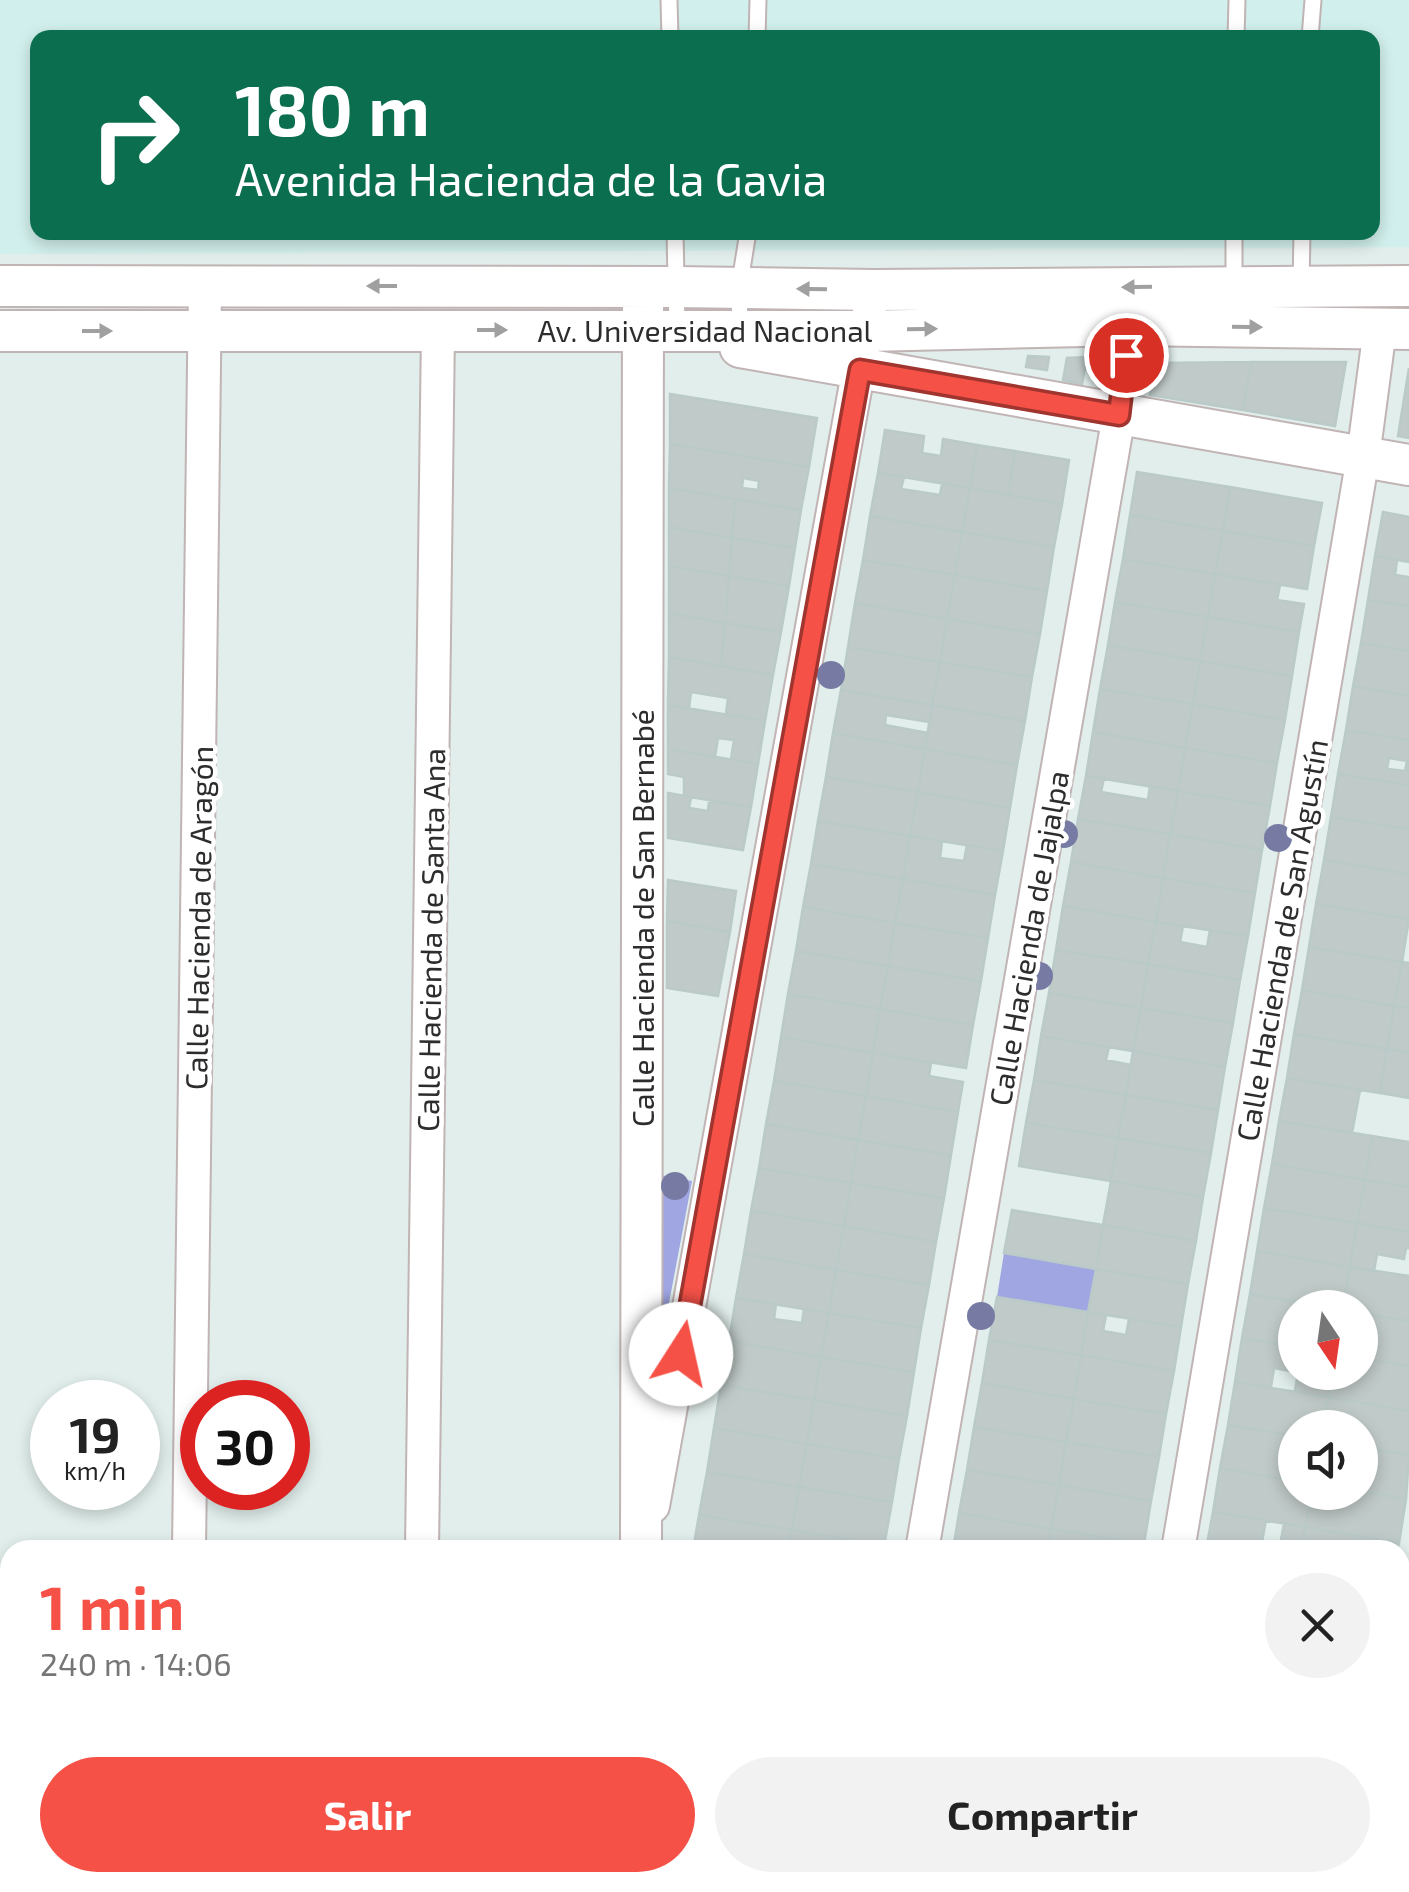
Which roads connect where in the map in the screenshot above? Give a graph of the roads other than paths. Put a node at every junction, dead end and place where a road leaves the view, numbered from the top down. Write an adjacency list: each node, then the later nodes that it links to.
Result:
1 (669, 0): 5 (lane)
2 (758, 0): 6 (lane)
3 (1237, 0): 7 (lane)
4 (1312, 0): 8 (lane)
5 (670, 30)
6 (757, 30)
7 (1236, 30)
8 (1310, 30)
9 (673, 240): 18 (lane)
10 (747, 240): 19 (lane)
11 (1234, 240): 15 (lane)
12 (1302, 240): 16 (lane)
13 (0, 286): 14 (street, Av. Universidad Nacional)
14 (205, 286): 18 (street, Av. Universidad Nacional, one-way to 14); 25 (street, Calle Hacienda de Aragón)
15 (1234, 286): 16 (street, Av. Universidad Nacional); 20 (street, Av. Universidad Nacional, one-way to 20)
16 (1301, 286): 17 (street, Av. Universidad Nacional)
17 (1409, 286)
18 (659, 287): 19 (street, Av. Universidad Nacional); 22 (street, Calle Hacienda de San Bernabé)
19 (739, 288): 20 (street, Av. Universidad Nacional, one-way to 19); 23 (lane)
20 (874, 290): 28 (street)
21 (1129, 324): 24 (street, Av. Universidad Nacional, one-way to 24); 28 (street, Av. Universidad Nacional, one-way to 21); 30 (street, Calle Hacienda de Jajalpa)
22 (660, 329): 23 (street, Av. Universidad Nacional); 26 (street, Av. Universidad Nacional, one-way to 22); 29 (street); 35 (street, Calle Hacienda de San Bernabé)
23 (740, 329): 28 (street, Av. Universidad Nacional)
24 (1394, 329): 31 (street, Calle Hacienda de San Agustín)
25 (205, 330): 26 (street, Av. Universidad Nacional); 27 (street, Av. Universidad Nacional, one-way to 25); 33 (street, Calle Hacienda de Aragón)
26 (438, 330): 34 (street, Calle Hacienda de Santa Ana)
27 (0, 331)
28 (867, 331): 29 (street)
29 (860, 370): 30 (street); 36 (street)
30 (1119, 415): 31 (street); 37 (street, Calle Hacienda de Jajalpa)
31 (1363, 457): 32 (street); 38 (street, Calle Hacienda de San Agustín)
32 (1409, 465)
33 (190, 1540)
34 (422, 1540)
35 (644, 1540)
36 (646, 1540)
37 (924, 1540)
38 (1180, 1540)

